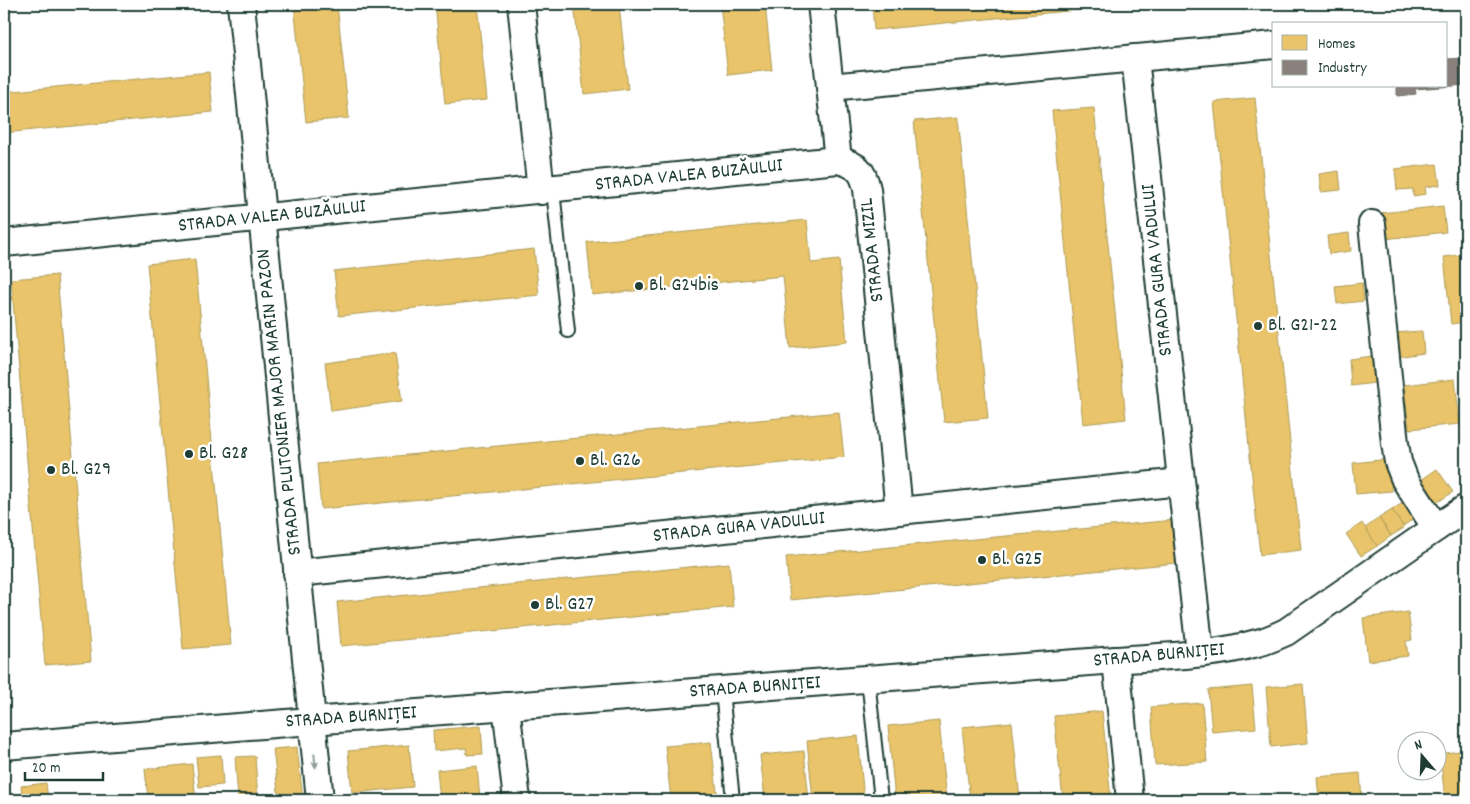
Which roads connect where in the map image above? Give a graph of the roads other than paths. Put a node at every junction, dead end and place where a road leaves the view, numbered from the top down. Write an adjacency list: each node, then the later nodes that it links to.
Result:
1 (241, 4): 9 (street, STRADA PLUTONIER MAJOR MARIN PAZON)
2 (521, 4): 8 (street)
3 (821, 4): 6 (street)
4 (1272, 45): 5 (street)
5 (1135, 58): 6 (street); 13 (street, STRADA GURA VADULUI)
6 (830, 86): 7 (street)
7 (838, 160): 8 (street, STRADA VALEA BUZĂULUI); 15 (street, STRADA MIZIL)
8 (547, 190): 9 (street, STRADA VALEA BUZĂULUI); 12 (lane)
9 (262, 218): 11 (street, STRADA VALEA BUZĂULUI); 17 (street, STRADA PLUTONIER MAJOR MARIN PAZON)
10 (1372, 224): 16 (street)
11 (4, 244)
12 (568, 331)
13 (1181, 482): 15 (street, STRADA GURA VADULUI); 18 (street, STRADA GURA VADULUI)
14 (1466, 508): 16 (street, STRADA BURNIȚEI)
15 (899, 511): 17 (street, STRADA GURA VADULUI)
16 (1436, 528): 18 (street, STRADA BURNIȚEI)
17 (297, 573): 23 (street, STRADA PLUTONIER MAJOR MARIN PAZON)
18 (1200, 653): 19 (street, STRADA BURNIȚEI)
19 (1116, 660): 20 (street, STRADA BURNIȚEI); 29 (street)
20 (868, 679): 21 (street, STRADA BURNIȚEI); 28 (lane)
21 (722, 691): 22 (street, STRADA BURNIȚEI); 27 (lane)
22 (506, 706): 23 (street, STRADA BURNIȚEI); 26 (street)
23 (311, 721): 24 (street, STRADA BURNIȚEI); 25 (street, STRADA PLUTONIER MAJOR MARIN PAZON, one-way to 25)
24 (4, 744)
25 (320, 800)
26 (517, 800)
27 (733, 800)
28 (881, 800)
29 (1130, 800)

